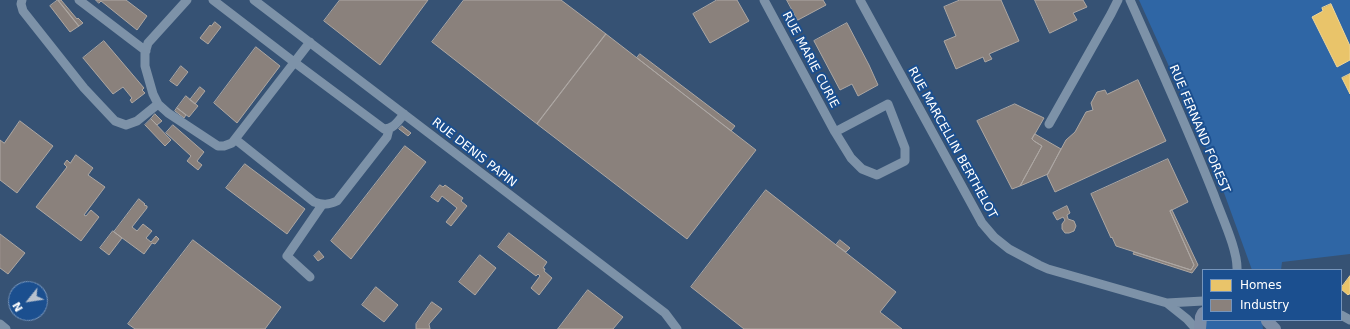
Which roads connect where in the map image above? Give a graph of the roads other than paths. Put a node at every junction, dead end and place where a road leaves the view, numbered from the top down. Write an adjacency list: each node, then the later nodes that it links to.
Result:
1 (22, 0): 13 (street)
2 (79, 0): 11 (street)
3 (187, 0): 11 (street)
4 (213, 0): 12 (street)
5 (254, 0): 10 (street, RUE DENIS PAPIN)
6 (764, 0): 17 (street, RUE MARIE CURIE)
7 (860, 0): 23 (street, RUE MARCELLIN BERTHELOT)
8 (1118, 0): 15 (street)
9 (1130, 0): 20 (street, RUE FERNAND FOREST)
10 (310, 42): 12 (street); 14 (street, RUE DENIS PAPIN)
11 (146, 51): 13 (street)
12 (294, 62): 16 (street); 18 (street)
13 (158, 104): 18 (street)
14 (404, 114): 16 (street); 27 (street, RUE DENIS PAPIN)
15 (1049, 124)
16 (390, 129): 19 (street)
17 (835, 132): 17 (street, RUE MARIE CURIE)
18 (235, 139): 19 (street)
19 (322, 205): 21 (street)
20 (1237, 269)
21 (310, 277)
22 (1202, 301): 23 (street, RUE MARCELLIN BERTHELOT)
23 (1167, 303): 28 (street, RUE MARCELLIN BERTHELOT)
24 (1202, 314): 29 (main road)
25 (0, 324): 26 (street)
26 (6, 329)
27 (677, 329)
28 (1196, 329)
29 (1200, 329)

